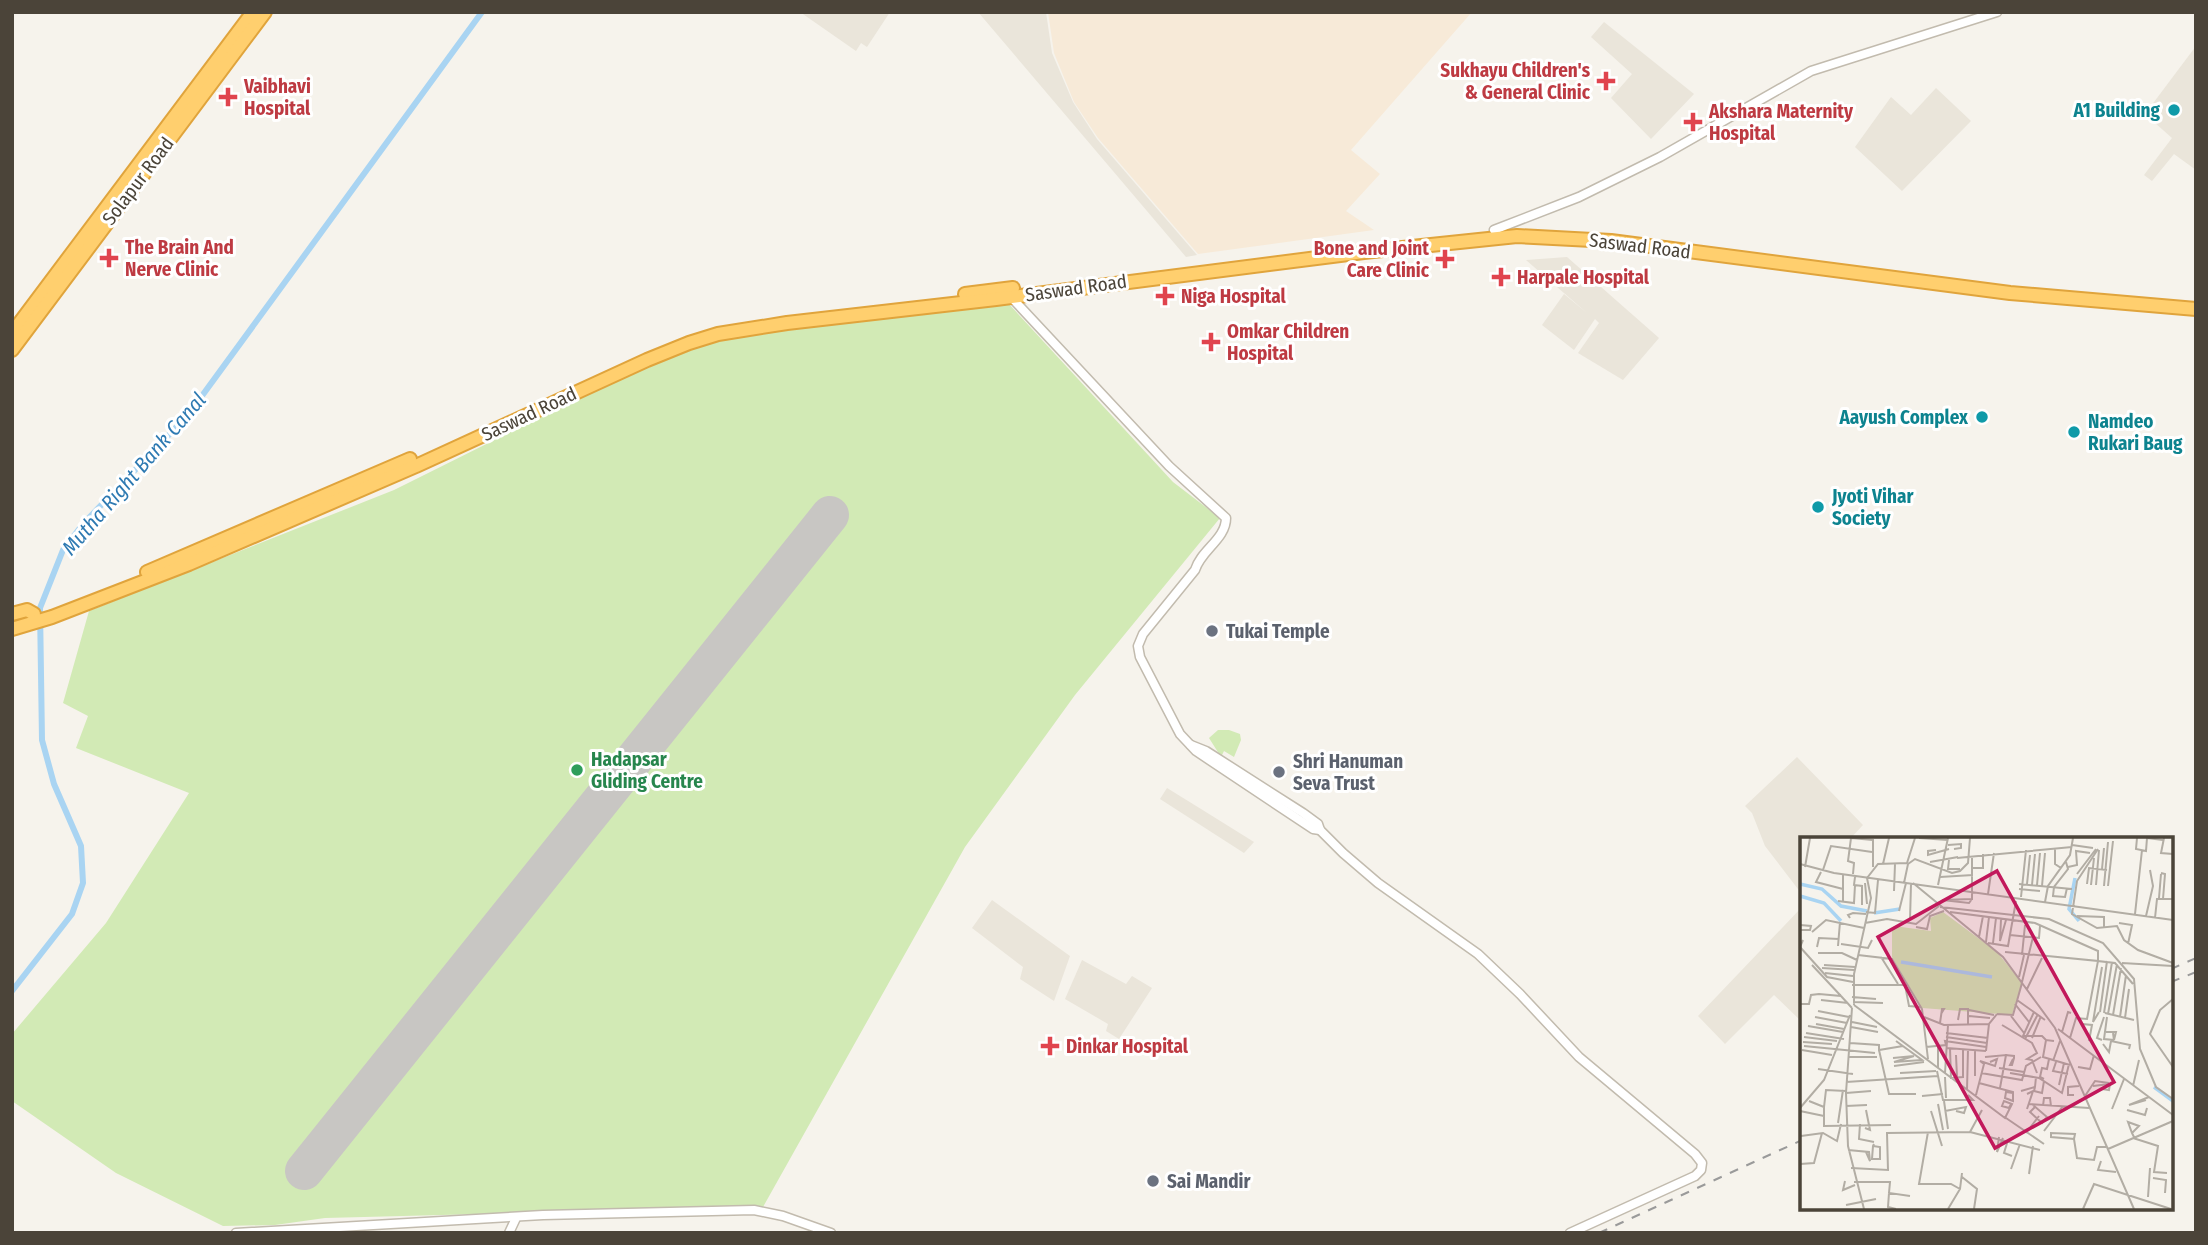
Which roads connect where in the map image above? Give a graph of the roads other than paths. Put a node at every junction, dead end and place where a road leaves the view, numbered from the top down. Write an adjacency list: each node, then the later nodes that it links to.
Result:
1 (253, 12): 8 (highway, Solapur Road)
2 (265, 12): 9 (highway, Solapur Road)
3 (1995, 13): 4 (street)
4 (1494, 230): 5 (highway); 10 (highway, Saswad Road)
5 (1517, 236): 6 (highway, Saswad Road); 7 (highway, Saswad Road)
6 (1011, 297): 10 (highway, Saswad Road); 17 (street)
7 (2196, 309)
8 (12, 333)
9 (12, 350)
10 (49, 613): 11 (highway, Saswad Road)
11 (25, 617): 12 (highway, Saswad Road)
12 (12, 629)
13 (516, 1218): 14 (street); 15 (street); 16 (street)
14 (236, 1233)
15 (509, 1233)
16 (831, 1233)
17 (1570, 1233)

